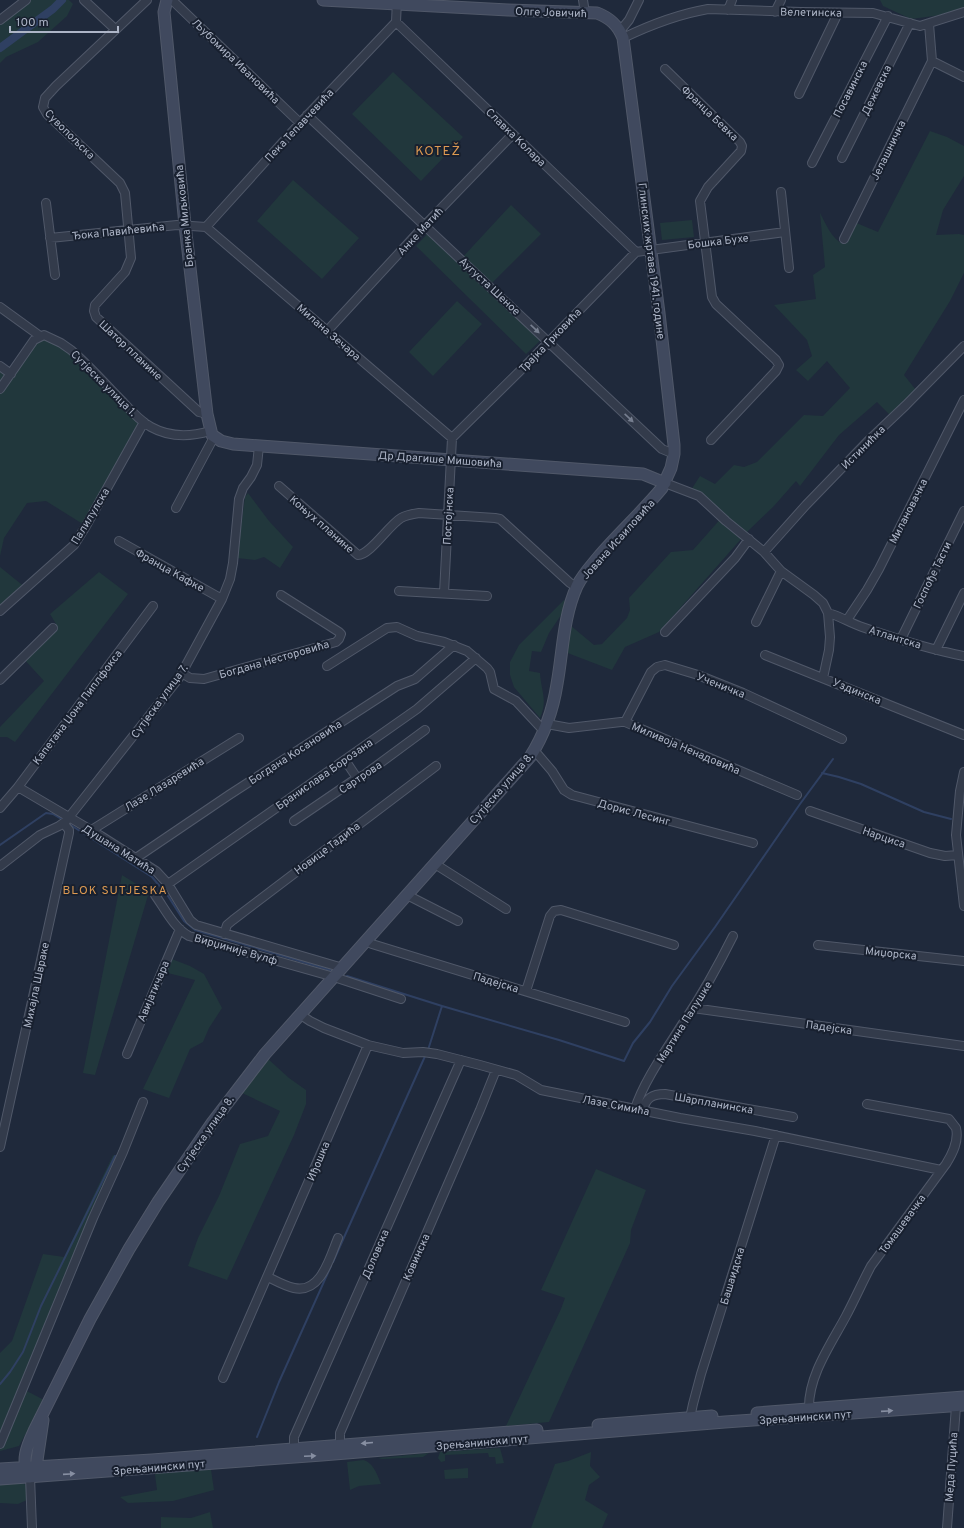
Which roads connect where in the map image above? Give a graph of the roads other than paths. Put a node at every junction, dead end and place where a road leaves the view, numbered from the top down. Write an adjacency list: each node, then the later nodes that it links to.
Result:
1 (26, 0): 17 (street)
2 (84, 0): 21 (street)
3 (147, 0): 21 (street, Сувопољска)
4 (323, 0): 10 (street, Олге Јовичић)
5 (584, 0): 12 (street)
6 (639, 0): 22 (street)
7 (732, 0): 11 (street)
8 (780, 0): 13 (street)
9 (167, 1): 28 (street, Љубомира Ивановића); 34 (street, Бранка Миљковића)
10 (397, 2): 12 (street, Олге Јовичић); 18 (street)
11 (728, 10): 13 (street, Велетинска); 22 (street, Велетинска)
12 (585, 12): 22 (street, Олге Јовичић)
13 (775, 12): 15 (street, Велетинска)
14 (964, 12): 20 (street)
15 (838, 13): 16 (street, Велетинска); 26 (street)
16 (888, 16): 19 (street, Велетинска); 31 (street, Посавинска)
17 (0, 20)
18 (396, 22): 27 (street, Пека Тепавчевића); 29 (street, Славка Колара)
19 (910, 23): 20 (street, Велетинска); 30 (street, Дежевска)
20 (929, 24): 23 (street)
21 (115, 29): 37 (street, Сувопољска)
22 (622, 34): 42 (street, Глинских жртава 1941. године)
23 (932, 61): 25 (street); 40 (street, Јелашничка)
24 (665, 69): 41 (street, Франца Бевка)
25 (964, 78)
26 (799, 94)
27 (307, 115): 28 (street, Пека Тепавчевића); 35 (street, Аугуста Шеное)
28 (300, 123): 36 (street, Пека Тепавчевића)
29 (513, 134): 35 (street, Анке Матић); 43 (street, Славка Колара)
30 (842, 158)
31 (812, 163)
32 (780, 192): 38 (street)
33 (46, 203): 39 (street)
34 (185, 225): 36 (street); 37 (street, Ђока Павићевића); 55 (street, Бранка Миљковића)
35 (425, 225): 47 (street, Анке Матић); 49 (street, Аугуста Шеное, one-way to 49)
36 (206, 227): 47 (street, Милана Зечара)
37 (129, 230): 39 (street, Ђока Павићевића); 55 (street, Шатор планине)
38 (785, 232): 41 (street, Бошка Бухе); 44 (street)
39 (50, 238): 45 (street)
40 (844, 239)
41 (704, 244): 42 (street, Бошка Бухе); 59 (street)
42 (650, 250): 43 (street); 61 (street, Глинских жртава 1941. године)
43 (636, 252): 49 (street, Трајка Грковића)
44 (789, 268)
45 (55, 275)
46 (0, 307): 48 (street, Сутјеска улица 1.)
47 (328, 330): 58 (street, Милана Зечара)
48 (40, 336): 52 (street); 56 (street, Сутјеска улица 1.)
49 (549, 342): 58 (street, Трајка Грковића); 61 (street, Аугуста Шеное, one-way to 61)
50 (964, 346): 70 (street, Истинићка)
51 (0, 366): 52 (street)
52 (11, 374): 53 (street)
53 (0, 389)
54 (964, 400): 82 (street, Милановачка)
55 (207, 414): 57 (street, Бранка Миљковића)
56 (144, 422): 57 (street, Сутјеска улица 1.); 80 (street, Палилулска)
57 (212, 434): 60 (street, Др Драгише Мишовића); 65 (street)
58 (452, 438): 62 (street, Постојнска)
59 (711, 440)
60 (259, 446): 62 (street, Др Драгише Мишовића); 78 (street, Сутјеска улица 7.)
61 (674, 454): 63 (street, Глинских жртава 1941. године)
62 (451, 460): 63 (street, Др Драгише Мишовића); 67 (street, Постојнска)
63 (665, 483): 68 (street); 72 (street, Јована Исаиловића)
64 (279, 486): 67 (street, Коњух планине)
65 (176, 508)
66 (964, 511): 86 (street, Госпође Тасти)
67 (448, 515): 72 (street, Јована Исаиловића); 74 (street, Постојнска)
68 (749, 539): 70 (street); 85 (street)
69 (119, 541): 78 (street, Франца Кафке)
70 (764, 552): 71 (street)
71 (781, 571): 81 (street); 83 (street)
72 (577, 587): 97 (street, Сутјеска улица 8.)
73 (399, 591): 74 (street)
74 (444, 593): 77 (street)
75 (964, 593): 88 (street)
76 (281, 595): 93 (street, Богдана Несторовића)
77 (486, 596)
78 (222, 599): 93 (street, Сутјеска улица 7.)
79 (152, 606): 107 (street, Капетана Џона Пиплфокса)
80 (0, 611)
81 (828, 613): 82 (street, Атлантска); 94 (street, Уздинска)
82 (847, 620): 86 (street, Атлантска)
83 (756, 622)
84 (53, 628): 95 (street)
85 (665, 632)
86 (901, 639): 88 (street, Атлантска)
87 (454, 645): 91 (street); 92 (street); 118 (street, Богдана Косановића)
88 (936, 650): 90 (street, Атлантска)
89 (765, 655): 94 (street)
90 (964, 656)
91 (476, 658): 97 (street); 103 (street, Бранислава Борозана)
92 (327, 666)
93 (182, 674): 112 (street, Сутјеска улица 7.)
94 (824, 678): 99 (street, Уздинска)
95 (0, 680)
96 (625, 722): 97 (street, Миливоја Ненадовића); 101 (street, Ученичка); 109 (street, Миливоја Ненадовића)
97 (545, 728): 102 (street, Сутјеска улица 8.)
98 (425, 730): 106 (street, Сартрова)
99 (964, 734)
100 (239, 738): 115 (street, Лазе Лазаревића)
101 (842, 739)
102 (534, 750): 116 (street, Дорис Лесинг); 119 (street, Сутјеска улица 8.)
103 (345, 760): 106 (street); 121 (street, Бранислава Борозана)
104 (436, 766): 129 (street, Новице Тадића)
105 (964, 772): 108 (street)
106 (357, 778): 113 (street, Сартрова)
107 (18, 787): 110 (street, Капетана Џона Пиплфокса); 112 (street, Душана Матића)
108 (962, 791): 114 (street)
109 (798, 795)
110 (0, 808)
111 (810, 811): 117 (street, Нарциса)
112 (66, 821): 115 (street, Душана Матића); 120 (street, Сутјеска улица 7.); 152 (street, Михајла Швраке)
113 (294, 822)
114 (960, 823): 117 (street)
115 (90, 830): 118 (street, Душана Матића)
116 (753, 843)
117 (958, 855): 122 (street)
118 (136, 858): 121 (street, Душана Матића)
119 (435, 864): 124 (street, Сутјеска улица 8.); 126 (street)
120 (0, 866)
121 (168, 884): 129 (street, Душана Матића)
122 (963, 884): 125 (street)
123 (155, 895): 128 (street, Вирџиније Вулф)
124 (407, 895): 127 (street); 131 (street, Сутјеска улица 8.)
125 (964, 906)
126 (506, 909)
127 (458, 921)
128 (180, 930): 136 (street, Вирџиније Вулф); 144 (street, Авијатичара)
129 (224, 934): 135 (street, Душана Матића)
130 (733, 936): 139 (street, Мартина Палушке)
131 (367, 941): 135 (street, Сутјеска улица 8.); 137 (street, Падејска)
132 (674, 945): 137 (street)
133 (818, 945): 134 (street, Миџорска)
134 (964, 961)
135 (343, 968): 136 (street, Сутјеска улица 8.)
136 (334, 977): 138 (street, Вирџиније Вулф); 140 (street, Сутјеска улица 8.)
137 (526, 991): 141 (street, Падејска)
138 (401, 999)
139 (693, 1008): 143 (street, Падејска); 149 (street, Мартина Палушке)
140 (301, 1015): 142 (street, Лазе Симића); 165 (street, Сутјеска улица 8.)
141 (625, 1022)
142 (368, 1045): 145 (street, Лазе Симића); 155 (street, Иђошка)
143 (964, 1046)
144 (127, 1054)
145 (461, 1060): 146 (street, Лазе Симића); 163 (street, Доловска)
146 (496, 1070): 149 (street, Лазе Симића); 162 (street, Ковинска)
147 (143, 1102): 161 (street)
148 (867, 1104): 153 (street, Томашевачка)
149 (639, 1109): 150 (street, Шарпланинска); 151 (street, Лазе Симића)
150 (793, 1117)
151 (776, 1136): 153 (street, Лазе Симића); 160 (street, Башаидска)
152 (0, 1147)
153 (941, 1170): 159 (street, Томашевачка)
154 (338, 1238): 155 (street)
155 (268, 1277): 156 (street, Иђошка)
156 (223, 1378)
157 (964, 1397): 159 (street, Зрењанински пут)
158 (960, 1406): 165 (street, Зрењанински пут, one-way to 158); 168 (street, Меда Пуцића)
159 (809, 1409): 160 (street, Зрењанински пут)
160 (690, 1418): 162 (street, Зрењанински пут, one-way to 162)
161 (0, 1444)
162 (340, 1445): 163 (street, Зрењанински пут)
163 (294, 1448): 165 (street, Зрењанински пут)
164 (0, 1469): 165 (street, Зрењанински пут)
165 (30, 1470): 166 (street, Зрењанински пут); 167 (street)
166 (0, 1479)
167 (32, 1528)
168 (947, 1528)

